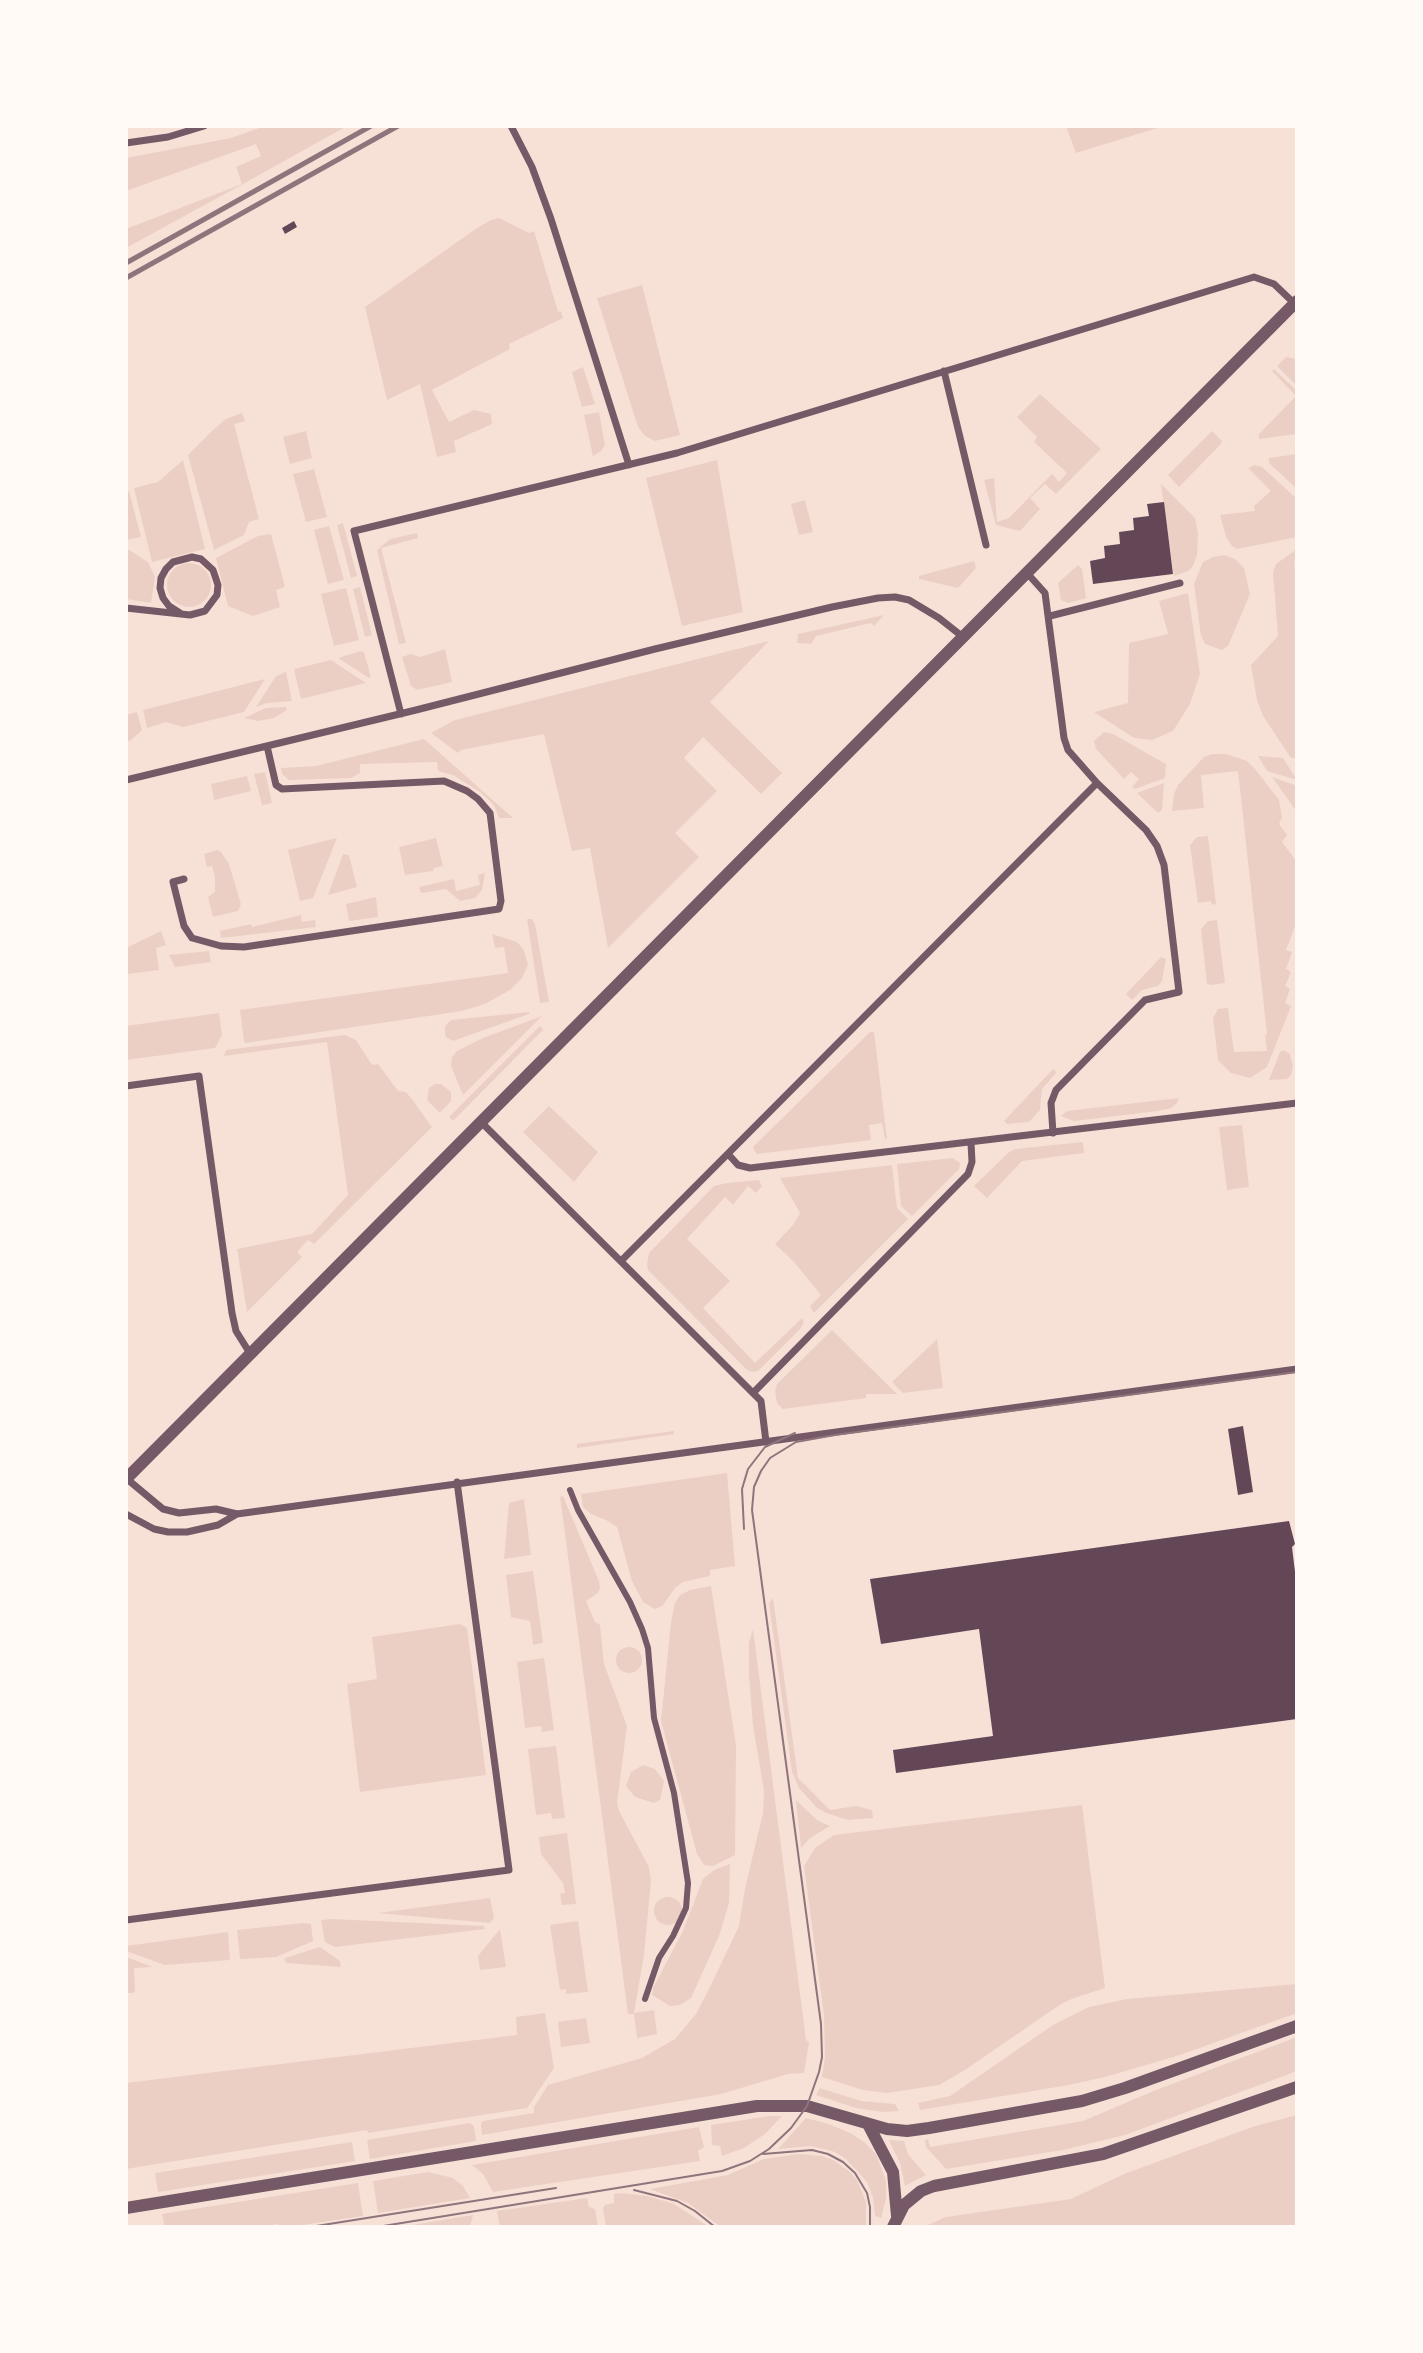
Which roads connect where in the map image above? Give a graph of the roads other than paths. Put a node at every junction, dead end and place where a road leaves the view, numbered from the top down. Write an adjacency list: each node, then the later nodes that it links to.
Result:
1 (188, 126): 3 (street)
2 (511, 126): 7 (street)
3 (201, 127): 4 (street)
4 (126, 142)
5 (1296, 303): 6 (street); 9 (street)
6 (944, 371): 7 (street); 8 (street)
7 (629, 465): 15 (street)
8 (986, 545)
9 (1027, 573): 13 (street); 14 (street)
10 (1180, 583): 13 (street)
11 (126, 608): 12 (street)
12 (180, 613): 12 (street)
13 (1050, 616): 18 (street)
14 (963, 637): 15 (street); 22 (street)
15 (401, 713): 16 (street)
16 (267, 746): 17 (street); 19 (street)
17 (126, 779)
18 (1097, 783): 23 (street); 25 (street)
19 (184, 879)
20 (126, 1086): 27 (street)
21 (1297, 1103): 23 (street)
22 (481, 1122): 26 (street); 27 (street)
23 (1053, 1133): 24 (street)
24 (971, 1143): 25 (street); 29 (street)
25 (729, 1155): 26 (street)
26 (621, 1261): 29 (street)
27 (251, 1355): 31 (street)
28 (1297, 1368): 30 (street)
29 (753, 1393): 30 (street)
30 (766, 1442): 32 (street)
31 (127, 1479): 35 (street)
32 (457, 1482): 35 (street); 36 (street)
33 (570, 1490): 37 (street)
34 (126, 1514): 35 (street)
35 (237, 1514)
36 (126, 1920)
37 (645, 1999)
38 (1297, 2026): 40 (street)
39 (1297, 2087): 42 (street)
40 (869, 2126): 41 (street); 42 (street)
41 (126, 2208)
42 (895, 2222)

